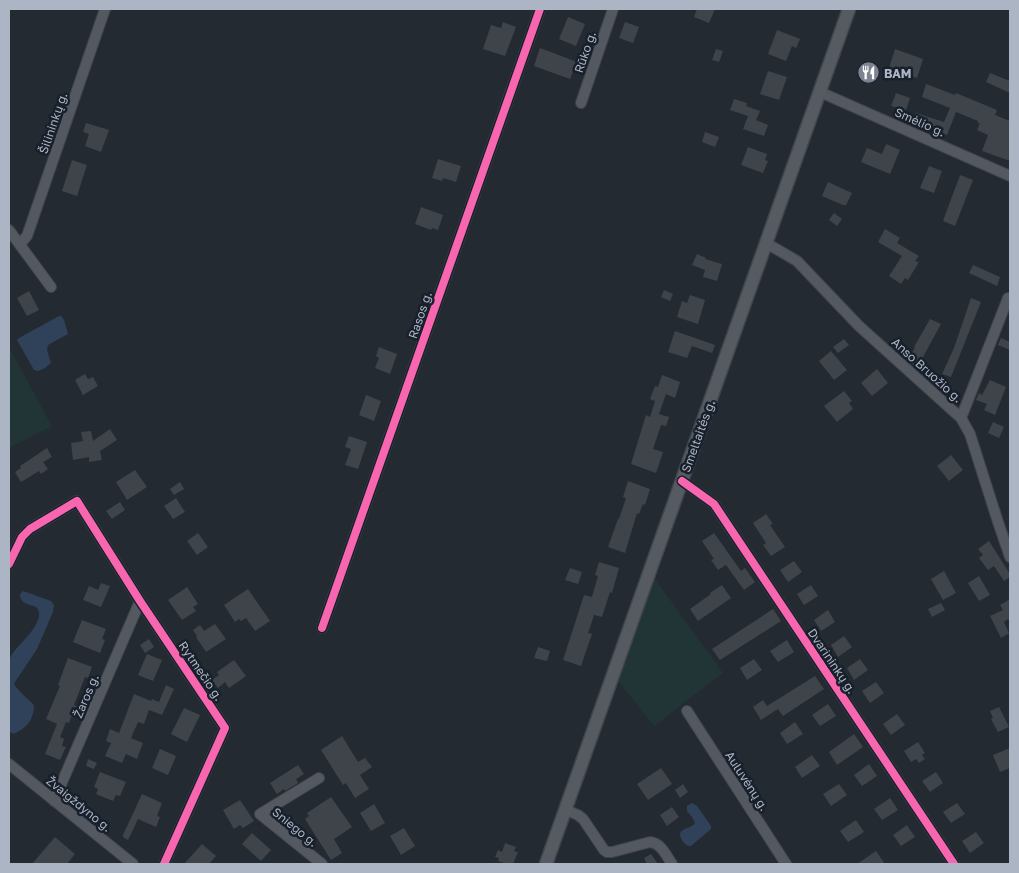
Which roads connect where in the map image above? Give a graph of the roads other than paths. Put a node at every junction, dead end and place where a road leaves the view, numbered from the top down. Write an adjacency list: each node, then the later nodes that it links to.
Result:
1 (105, 9): 10 (street, Šilininkų g.)
2 (540, 9): 18 (street, Rasos g.)
3 (613, 9): 6 (street, Rūko g.)
4 (849, 9): 5 (main road, Smeltaitės g.)
5 (820, 92): 7 (street, Smėlio g.); 9 (main road, Smeltaitės g.)
6 (581, 103)
7 (1010, 176)
8 (9, 230): 10 (street)
9 (766, 243): 13 (street, Anso Bruožio g.); 14 (main road, Smeltaitės g.)
10 (20, 244): 11 (street)
11 (51, 287)
12 (1008, 298): 13 (street)
13 (961, 418): 15 (street, Anso Bruožio g.)
14 (682, 481): 23 (main road, Smeltaitės g.); 30 (street, Dvarininkų g.)
15 (1010, 557)
16 (9, 564): 17 (street, Rytmečio g.)
17 (140, 600): 22 (street, Žaros g.); 25 (street, Rytmečio g.)
18 (322, 628)
19 (687, 711): 29 (street, Auluvėnų g.)
20 (9, 764): 22 (street, Žvaigždyno g.)
21 (319, 778): 26 (street, Sniego g.)
22 (54, 801): 24 (street, Žvaigždyno g.)
23 (566, 810): 27 (main road, Smeltaitės g.); 28 (street)
24 (133, 864)
25 (164, 864)
26 (322, 864)
27 (546, 864)
28 (672, 864)
29 (786, 864)
30 (954, 864)

